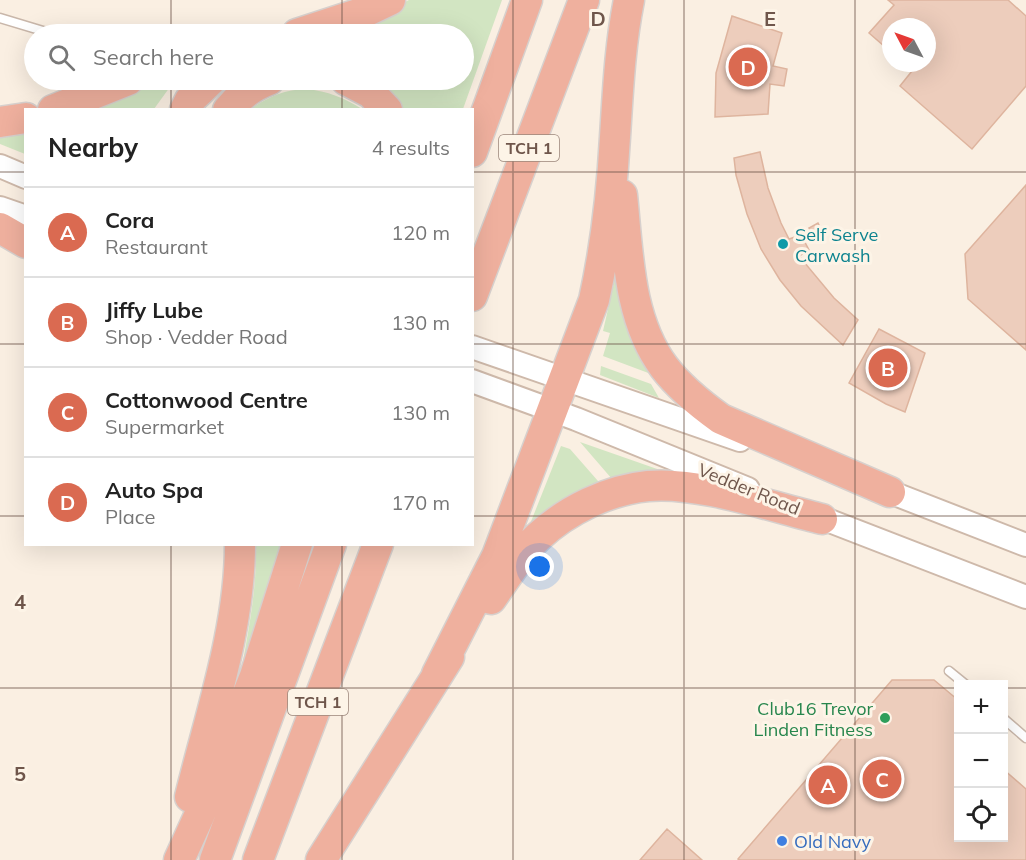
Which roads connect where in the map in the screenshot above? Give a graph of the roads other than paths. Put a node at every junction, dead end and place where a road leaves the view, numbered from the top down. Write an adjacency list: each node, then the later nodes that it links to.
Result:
1 (390, 0): 6 (highway)
2 (527, 0): 19 (highway, TCH 1)
3 (584, 0): 26 (highway, TCH 1)
4 (629, 0): 18 (highway)
5 (0, 18): 7 (lane)
6 (327, 24)
7 (24, 25)
8 (103, 90): 12 (highway)
9 (200, 90): 13 (highway)
10 (250, 90): 14 (highway)
11 (364, 90): 15 (highway)
12 (58, 108)
13 (186, 108)
14 (230, 108)
15 (385, 108)
16 (24, 118): 17 (highway)
17 (0, 122)
18 (615, 138): 28 (highway); 31 (highway)
19 (474, 146)
20 (0, 166): 21 (main road)
21 (24, 176)
22 (0, 208): 23 (main road)
23 (24, 217)
24 (0, 228): 25 (highway)
25 (24, 242)
26 (474, 291)
27 (479, 350): 28 (main road)
28 (565, 380): 30 (highway); 31 (main road)
29 (474, 381): 30 (main road, Vedder Road)
30 (553, 411): 32 (main road, Vedder Road); 40 (highway)
31 (890, 492): 33 (main road)
32 (822, 519): 38 (main road, Vedder Road); 40 (highway)
33 (1026, 545)
34 (240, 546): 44 (highway)
35 (296, 546): 45 (highway)
36 (330, 546): 46 (highway, TCH 1)
37 (377, 546): 47 (highway, TCH 1)
38 (1026, 597)
39 (949, 671): 41 (lane)
40 (437, 675): 48 (highway)
41 (960, 680)
42 (1008, 722): 43 (lane)
43 (1026, 738)
44 (174, 860)
45 (179, 860)
46 (215, 860)
47 (258, 860)
48 (321, 860)

